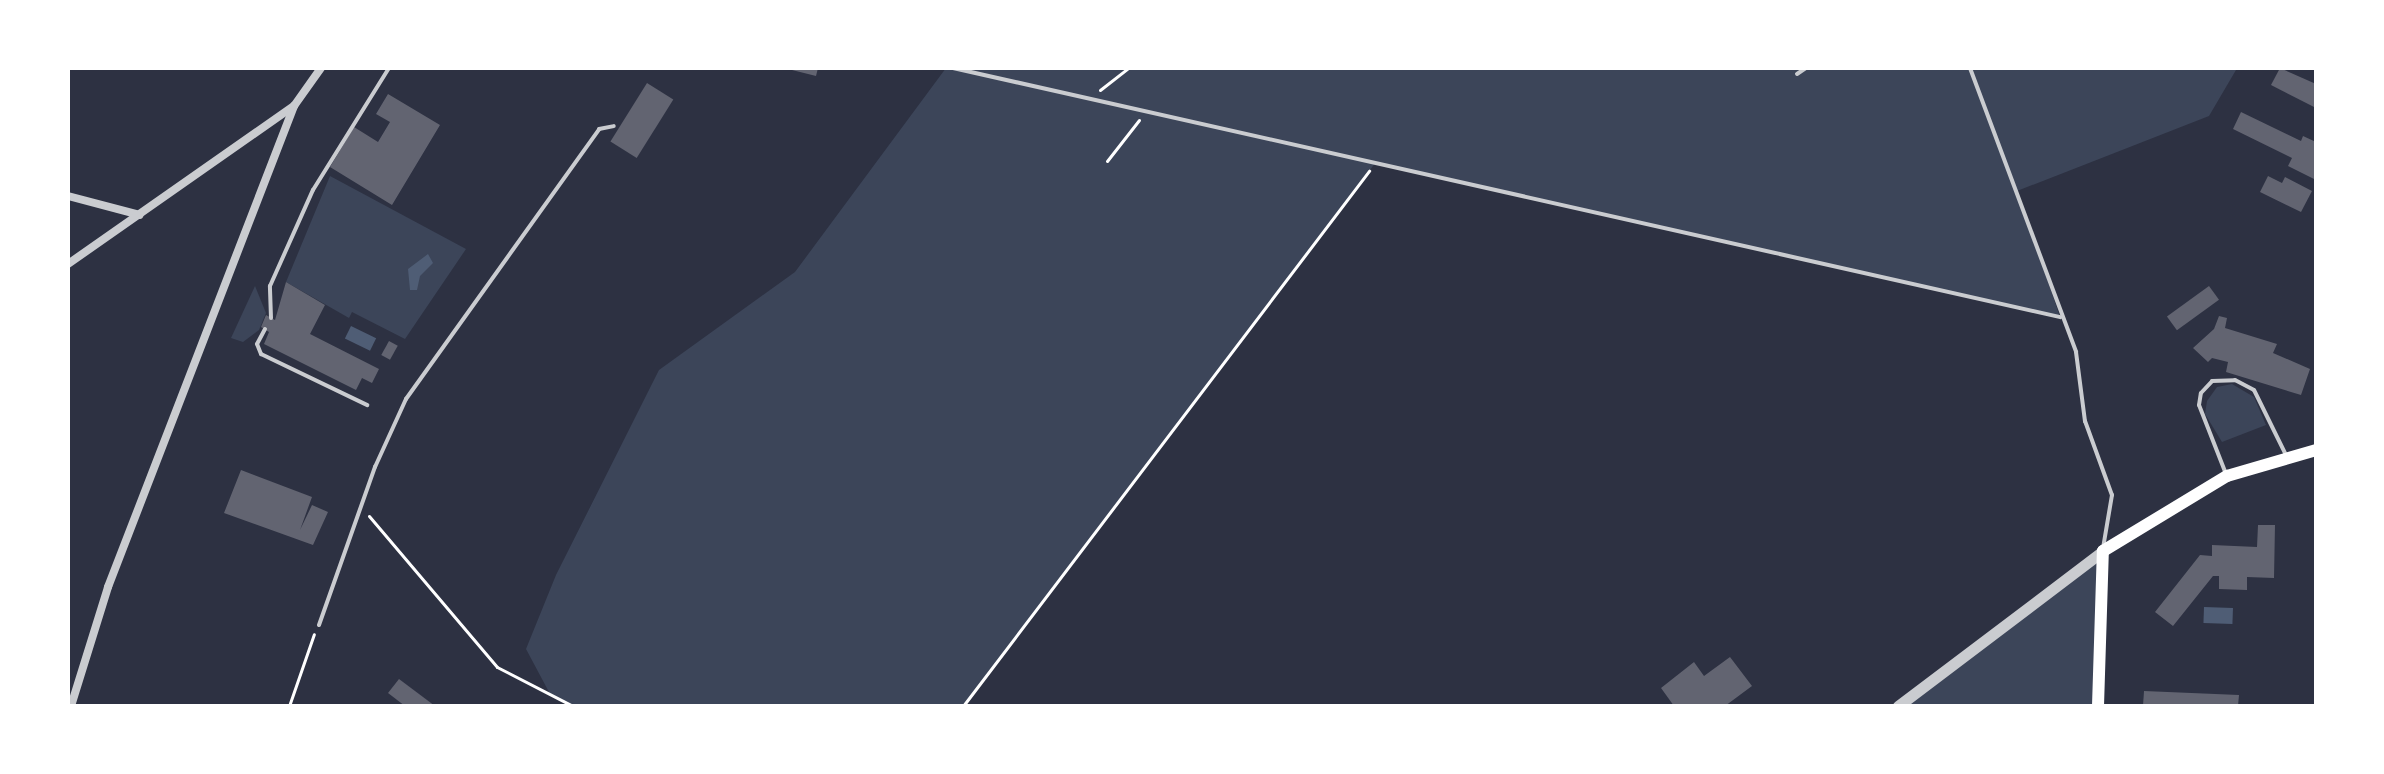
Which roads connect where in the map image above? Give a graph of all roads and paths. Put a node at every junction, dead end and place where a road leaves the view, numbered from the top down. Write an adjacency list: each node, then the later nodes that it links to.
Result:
1 (321, 68): 11 (street)
2 (389, 68): 20 (lane)
3 (591, 68): 4 (lane)
4 (597, 68)
5 (953, 68): 10 (lane)
6 (1128, 68): 10 (path)
7 (1806, 68): 9 (lane)
8 (1970, 68): 19 (lane)
9 (1797, 74)
10 (1091, 97): 12 (lane)
11 (294, 106): 17 (street); 29 (street)
12 (1147, 110): 14 (path); 15 (lane)
13 (614, 126): 26 (lane)
14 (1107, 161)
15 (1376, 162): 19 (lane); 32 (path)
16 (68, 196): 17 (street)
17 (140, 215): 18 (street)
18 (68, 264)
19 (2060, 317): 27 (lane)
20 (271, 318)
21 (265, 329): 22 (lane)
22 (367, 405)
23 (2316, 450): 24 (main road)
24 (2286, 455): 25 (main road); 25 (lane)
25 (2227, 476): 27 (main road)
26 (361, 507): 28 (lane); 31 (path)
27 (2103, 551): 33 (street); 34 (main road)
28 (319, 625): 30 (path)
29 (71, 706)
30 (289, 706)
31 (573, 706)
32 (963, 706)
33 (1898, 706)
34 (2098, 706)

